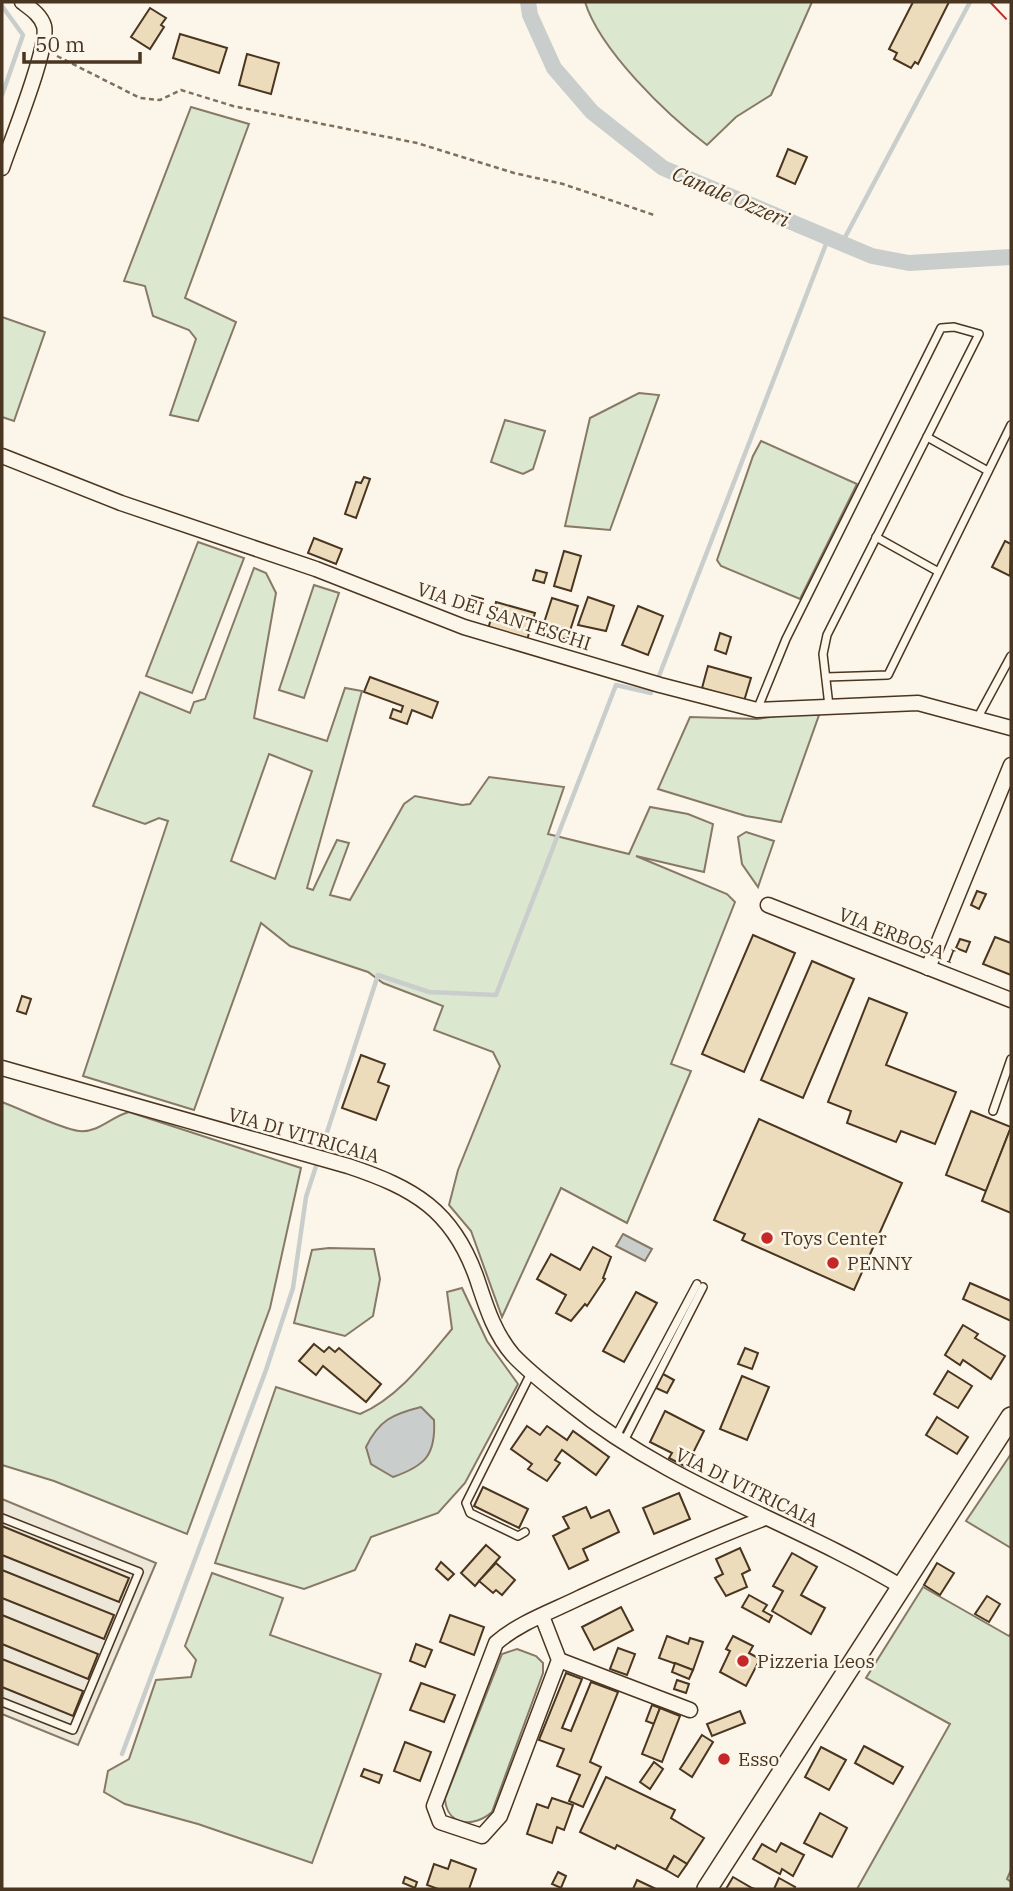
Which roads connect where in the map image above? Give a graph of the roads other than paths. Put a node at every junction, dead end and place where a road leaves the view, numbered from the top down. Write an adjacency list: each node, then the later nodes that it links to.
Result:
1 (22, 2): 2 (street)
2 (2, 168)
3 (1011, 425): 6 (lane)
4 (927, 438): 6 (lane); 7 (lane); 12 (lane)
5 (2, 456): 12 (street, VIA DEI SANTESCHI)
6 (988, 471): 8 (lane)
7 (876, 537): 8 (lane); 10 (lane)
8 (937, 571): 10 (lane)
9 (1011, 656): 13 (lane)
10 (826, 677): 11 (lane)
11 (829, 706): 12 (street, VIA DEI SANTESCHI); 13 (street, VIA DEI SANTESCHI)
12 (757, 710)
13 (978, 717): 14 (street, VIA DEI SANTESCHI)
14 (1011, 727)
15 (1011, 765): 17 (street)
16 (768, 905): 17 (street, VIA ERBOSA I)
17 (928, 968): 18 (street, VIA ERBOSA I)
18 (1011, 1000)
19 (1011, 1059): 21 (lane)
20 (2, 1068): 23 (street, VIA DI VITRICAIA)
21 (993, 1111)
22 (700, 1285): 25 (lane)
23 (531, 1373): 25 (street, VIA DI VITRICAIA); 28 (lane)
24 (1010, 1422): 29 (main road)
25 (619, 1441): 27 (street, VIA DI VITRICAIA)
26 (2, 1518): 32 (lane)
27 (765, 1518): 29 (street, VIA DI VITRICAIA); 30 (street)
28 (525, 1532)
29 (902, 1587): 34 (main road)
30 (542, 1616): 31 (street); 31 (street)
31 (559, 1660): 33 (street)
32 (2, 1702)
33 (690, 1710)
34 (707, 1889)

